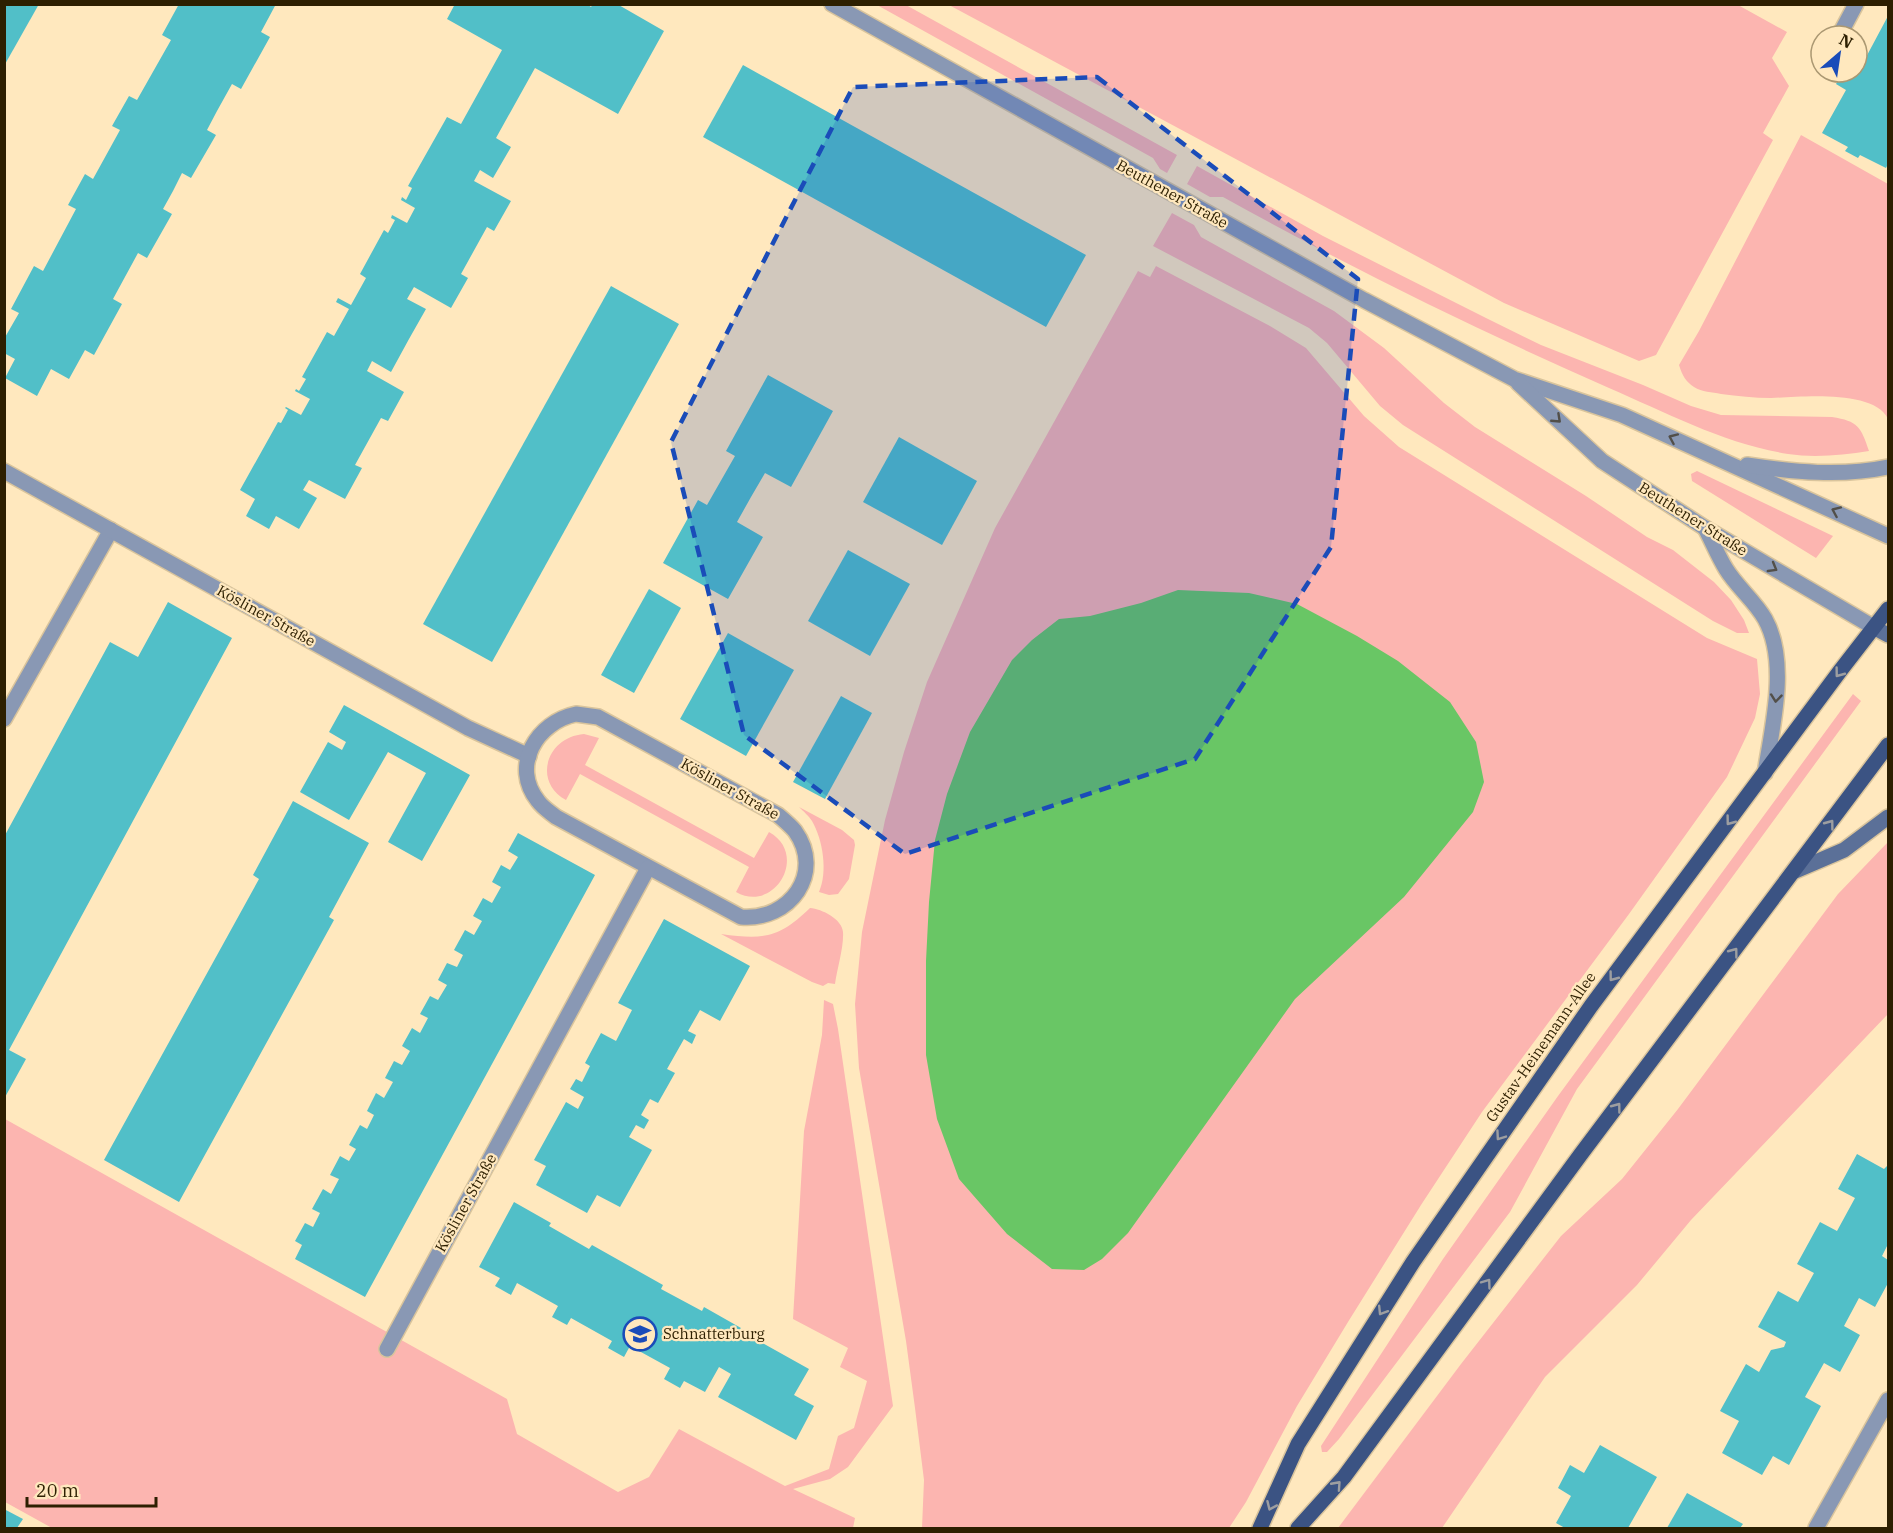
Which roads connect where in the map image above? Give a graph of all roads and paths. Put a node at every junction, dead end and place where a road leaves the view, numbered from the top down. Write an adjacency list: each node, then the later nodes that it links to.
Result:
1 (832, 4): 4 (street, Beuthener Straße)
2 (1856, 4): 3 (street)
3 (1845, 24)
4 (1514, 379): 5 (street, Beuthener Straße, one-way to 4); 8 (street, Beuthener Straße, one-way to 8)
5 (1726, 462): 6 (street); 10 (street, Beuthener Straße, one-way to 5)
6 (1888, 467)
7 (4, 471): 9 (street, Kösliner Straße)
8 (1705, 528): 12 (street, Beuthener Straße, one-way to 12); 16 (street, one-way to 16)
9 (111, 530): 13 (street); 15 (street, Kösliner Straße)
10 (1888, 536)
11 (1888, 609): 12 (main road, Gustav-Heinemann-Allee)
12 (1882, 632): 16 (main road, Gustav-Heinemann-Allee, one-way to 16)
13 (4, 719)
14 (1888, 746): 19 (main road, one-way to 14)
15 (529, 756): 18 (street, Kösliner Straße); 18 (street, Kösliner Straße)
16 (1765, 774): 22 (main road, Gustav-Heinemann-Allee, one-way to 22)
17 (1888, 817): 19 (main road)
18 (648, 868): 20 (street, Kösliner Straße)
19 (1795, 871): 23 (main road, one-way to 19)
20 (387, 1349)
21 (1888, 1400): 24 (street)
22 (1260, 1528)
23 (1298, 1528)
24 (1816, 1528)

